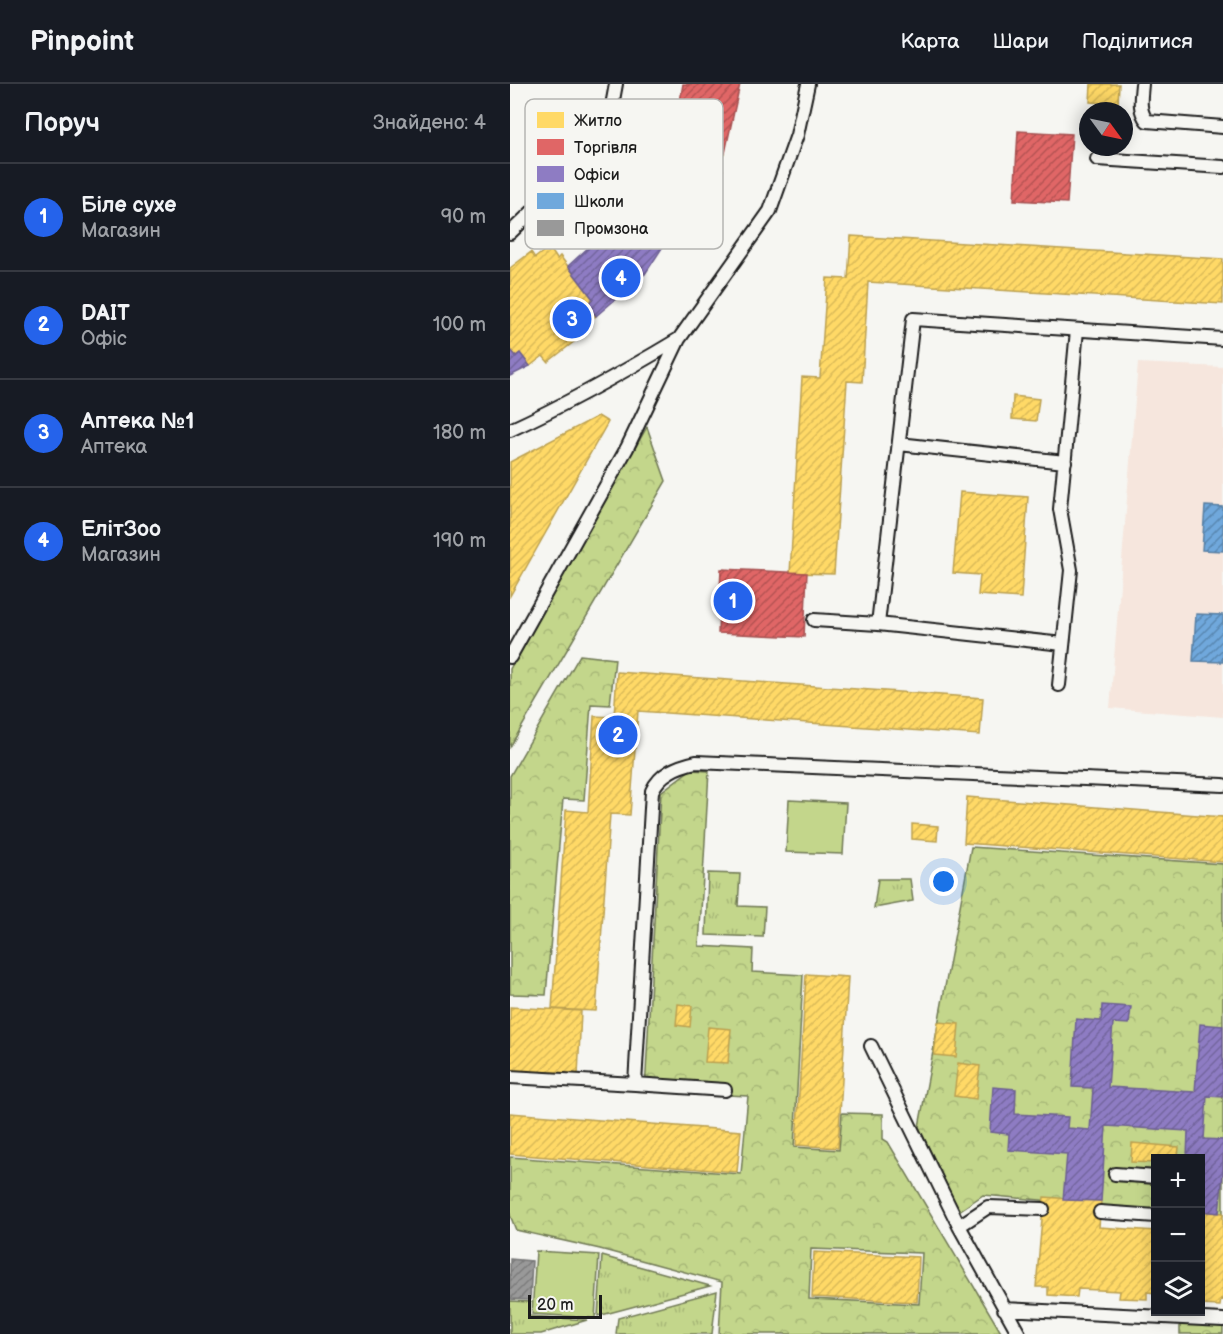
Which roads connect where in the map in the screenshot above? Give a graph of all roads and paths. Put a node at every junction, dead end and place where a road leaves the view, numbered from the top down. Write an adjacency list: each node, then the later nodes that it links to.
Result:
1 (616, 84): 4 (lane)
2 (808, 84): 11 (lane)
3 (1142, 84): 5 (lane)
4 (613, 99)
5 (1223, 127)
6 (1097, 159): 7 (lane)
7 (1223, 167)
8 (525, 219): 9 (lane)
9 (510, 233)
10 (1077, 330): 12 (lane); 14 (lane); 15 (lane)
11 (679, 339): 13 (lane); 19 (lane)
12 (1223, 339)
13 (510, 430)
14 (898, 444): 15 (lane); 17 (lane)
15 (1065, 462): 18 (lane)
16 (814, 620): 17 (lane)
17 (878, 624): 18 (lane)
18 (1063, 644): 20 (lane)
19 (510, 657)
20 (1059, 685)
21 (1223, 785): 24 (lane)
22 (871, 1046): 31 (lane)
23 (510, 1077): 24 (lane)
24 (635, 1084): 25 (lane)
25 (726, 1090)
26 (1115, 1174): 27 (lane)
27 (1151, 1177)
28 (1043, 1209): 31 (lane)
29 (1100, 1212): 30 (lane)
30 (1151, 1216)
31 (959, 1226): 32 (lane)
32 (1004, 1309): 33 (lane); 34 (lane)
33 (1223, 1320)
34 (1019, 1334)

